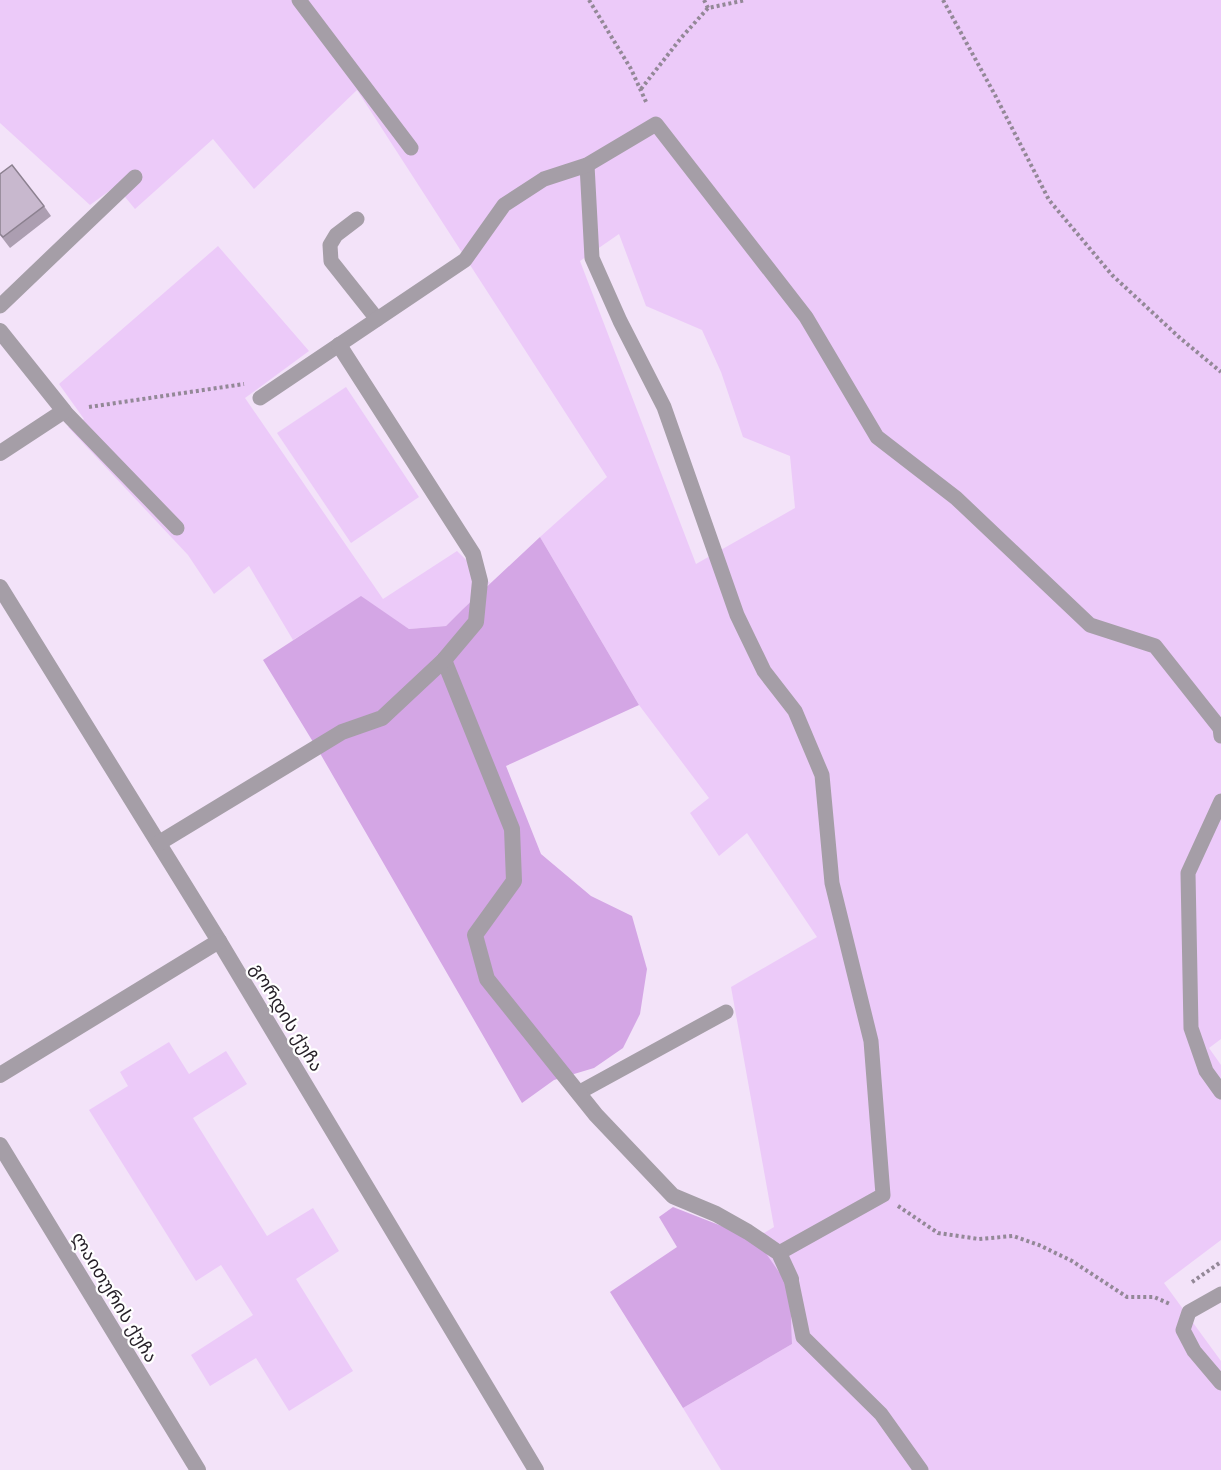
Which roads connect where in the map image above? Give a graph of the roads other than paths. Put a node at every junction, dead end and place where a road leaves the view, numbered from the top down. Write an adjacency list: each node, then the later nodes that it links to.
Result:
1 (299, 0): 2 (lane)
2 (411, 148)
3 (587, 165): 7 (lane); 16 (lane); 25 (lane)
4 (135, 177): 6 (lane)
5 (357, 219): 7 (lane)
6 (0, 306)
7 (377, 319): 9 (lane)
8 (0, 332): 11 (street)
9 (339, 345): 10 (lane); 15 (street)
10 (260, 398)
11 (64, 411): 12 (street); 13 (lane)
12 (0, 453)
13 (177, 528)
14 (0, 587): 18 (street, გორდის ქუჩა)
15 (444, 660): 18 (street); 23 (street)
16 (1221, 736)
17 (1221, 801): 22 (lane)
18 (159, 843): 19 (street, გორდის ქუჩა)
19 (219, 941): 21 (street); 30 (street, გორდის ქუჩა)
20 (726, 1012): 23 (lane)
21 (0, 1076)
22 (1221, 1092)
23 (578, 1093): 25 (street)
24 (0, 1145): 29 (street, ლაითურის ქუჩა)
25 (779, 1253): 26 (street)
26 (791, 1279): 31 (lane)
27 (1221, 1294): 28 (lane)
28 (1221, 1383)
29 (198, 1470)
30 (536, 1470)
31 (921, 1470)

